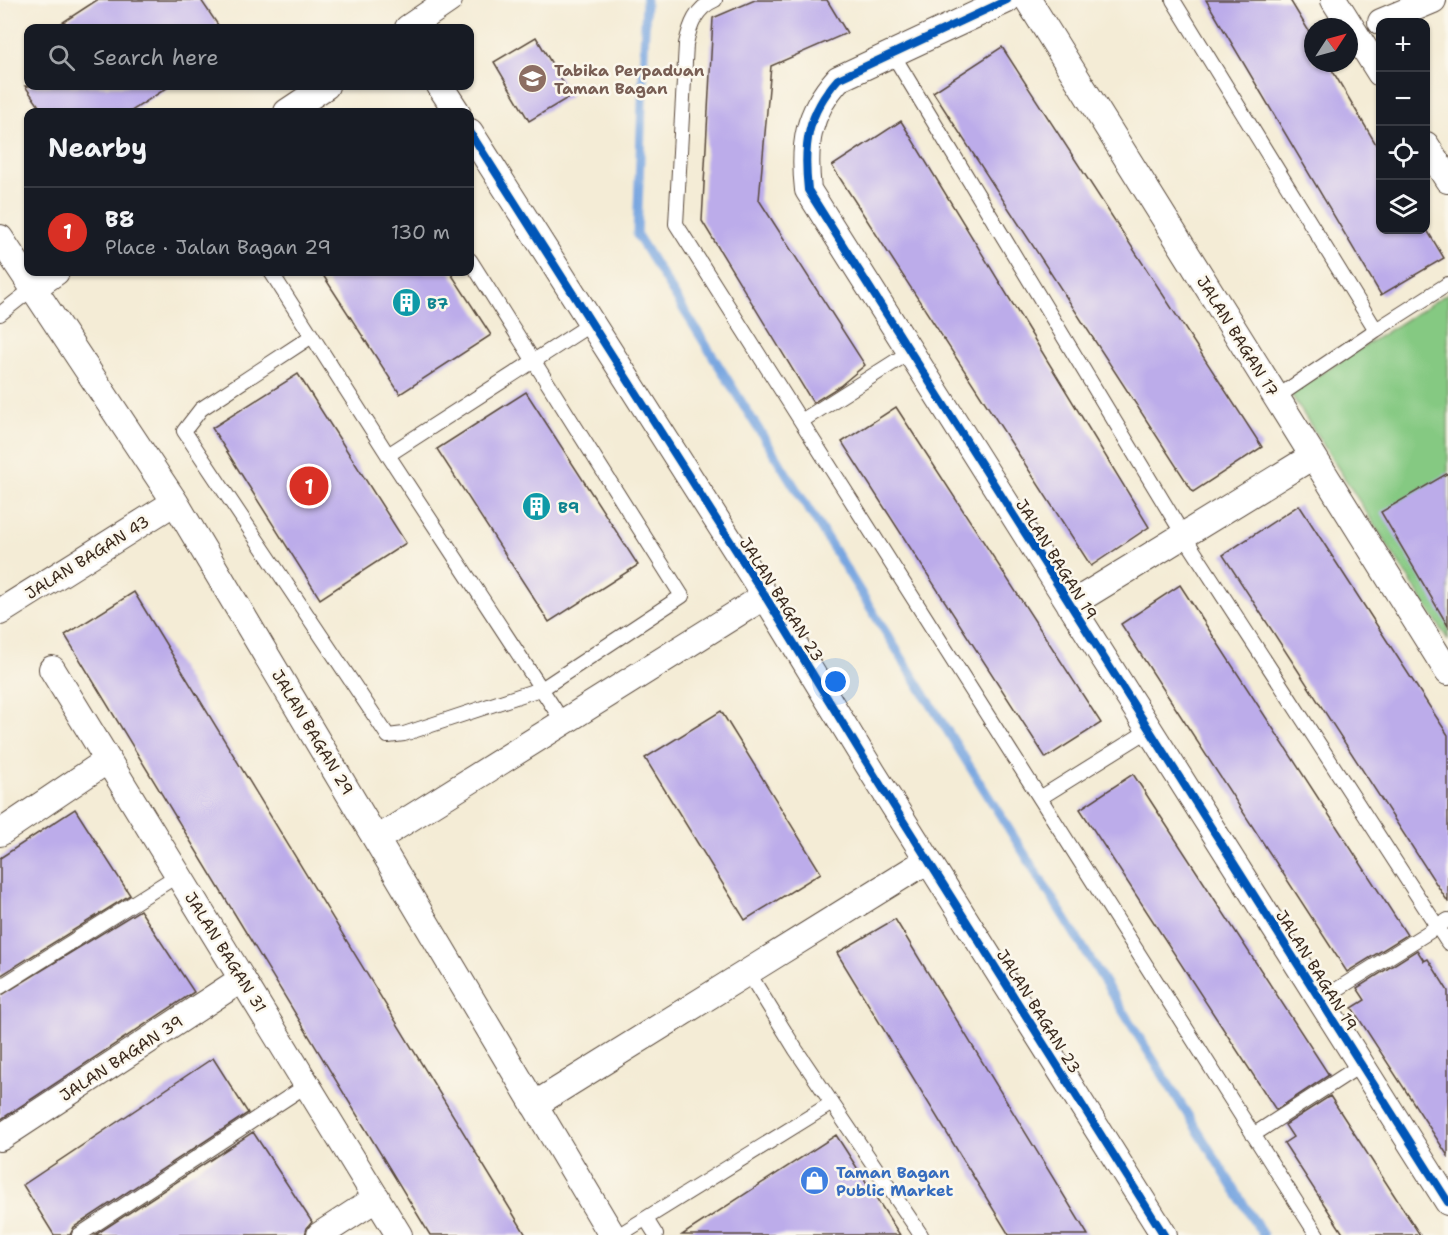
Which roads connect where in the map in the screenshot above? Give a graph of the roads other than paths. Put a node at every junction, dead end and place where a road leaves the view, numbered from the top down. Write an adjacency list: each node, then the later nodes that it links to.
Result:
1 (449, 0): 10 (street)
2 (715, 0): 38 (lane)
3 (1007, 0): 14 (street, JALAN BAGAN 19)
4 (1028, 0): 37 (street, JALAN BAGAN 17)
5 (1173, 0): 33 (lane)
6 (1334, 0): 8 (street)
7 (1433, 0): 9 (street)
8 (1345, 18)
9 (1390, 18)
10 (414, 24)
11 (1376, 24): 12 (street)
12 (1358, 32)
13 (1358, 38): 15 (street)
14 (892, 53): 35 (street, JALAN BAGAN 19); 42 (lane)
15 (1379, 72)
16 (320, 90): 18 (street)
17 (443, 90): 19 (street)
18 (293, 108)
19 (454, 108)
20 (474, 138): 32 (street, JALAN BAGAN 23)
21 (1430, 153): 22 (street)
22 (1448, 180)
23 (0, 238): 25 (street, JALAN BAGAN 29)
24 (474, 266): 36 (lane)
25 (24, 274)
26 (25, 276): 30 (street, JALAN BAGAN 29)
27 (50, 276): 30 (street)
28 (274, 276): 34 (lane)
29 (1448, 284): 33 (lane)
30 (33, 288): 31 (lane); 41 (street, JALAN BAGAN 29)
31 (0, 314)
32 (591, 324): 36 (lane); 43 (street, JALAN BAGAN 23)
33 (1376, 330): 37 (lane)
34 (312, 336): 39 (lane); 48 (lane)
35 (910, 352): 38 (lane); 44 (street, JALAN BAGAN 19)
36 (534, 362): 39 (lane); 48 (lane)
37 (1277, 397): 40 (street, JALAN BAGAN 17)
38 (802, 420): 52 (lane)
39 (388, 455): 48 (lane)
40 (1313, 456): 42 (street); 47 (street, JALAN BAGAN 17)
41 (175, 502): 45 (street, JALAN BAGAN 43); 54 (street, JALAN BAGAN 29)
42 (1184, 536): 44 (street); 57 (lane)
43 (765, 596): 49 (street); 55 (street, JALAN BAGAN 23)
44 (1071, 605): 50 (street, JALAN BAGAN 19)
45 (0, 612)
46 (52, 669): 51 (street, JALAN BAGAN 31)
47 (1448, 672)
48 (543, 688): 49 (lane)
49 (563, 722): 54 (street)
50 (1149, 730): 52 (lane); 62 (street, JALAN BAGAN 19)
51 (108, 760): 53 (street); 56 (street, JALAN BAGAN 31)
52 (1040, 798): 67 (lane)
53 (0, 832)
54 (377, 839): 66 (street, JALAN BAGAN 29)
55 (928, 860): 59 (street); 79 (street, JALAN BAGAN 23)
56 (178, 875): 60 (street, JALAN BAGAN 31); 61 (lane)
57 (1443, 923): 58 (lane); 62 (lane)
58 (1448, 943)
59 (748, 972): 65 (lane); 66 (street)
60 (242, 979): 64 (street, JALAN BAGAN 31); 68 (street, JALAN BAGAN 39)
61 (0, 987)
62 (1320, 1000): 63 (street, JALAN BAGAN 19)
63 (1361, 1065): 67 (lane); 70 (street, JALAN BAGAN 19)
64 (307, 1085): 69 (street, JALAN BAGAN 31); 72 (lane)
65 (832, 1103): 71 (lane); 78 (lane)
66 (534, 1105): 75 (street, JALAN BAGAN 29)
67 (1253, 1135): 80 (lane)
68 (0, 1137)
69 (377, 1198): 73 (street); 74 (street, JALAN BAGAN 31)
70 (1448, 1202)
71 (646, 1219): 76 (lane); 77 (lane)
72 (79, 1235)
73 (320, 1235)
74 (399, 1235)
75 (612, 1235)
76 (619, 1235)
77 (657, 1235)
78 (921, 1235)
79 (1164, 1235)
80 (1317, 1235)

